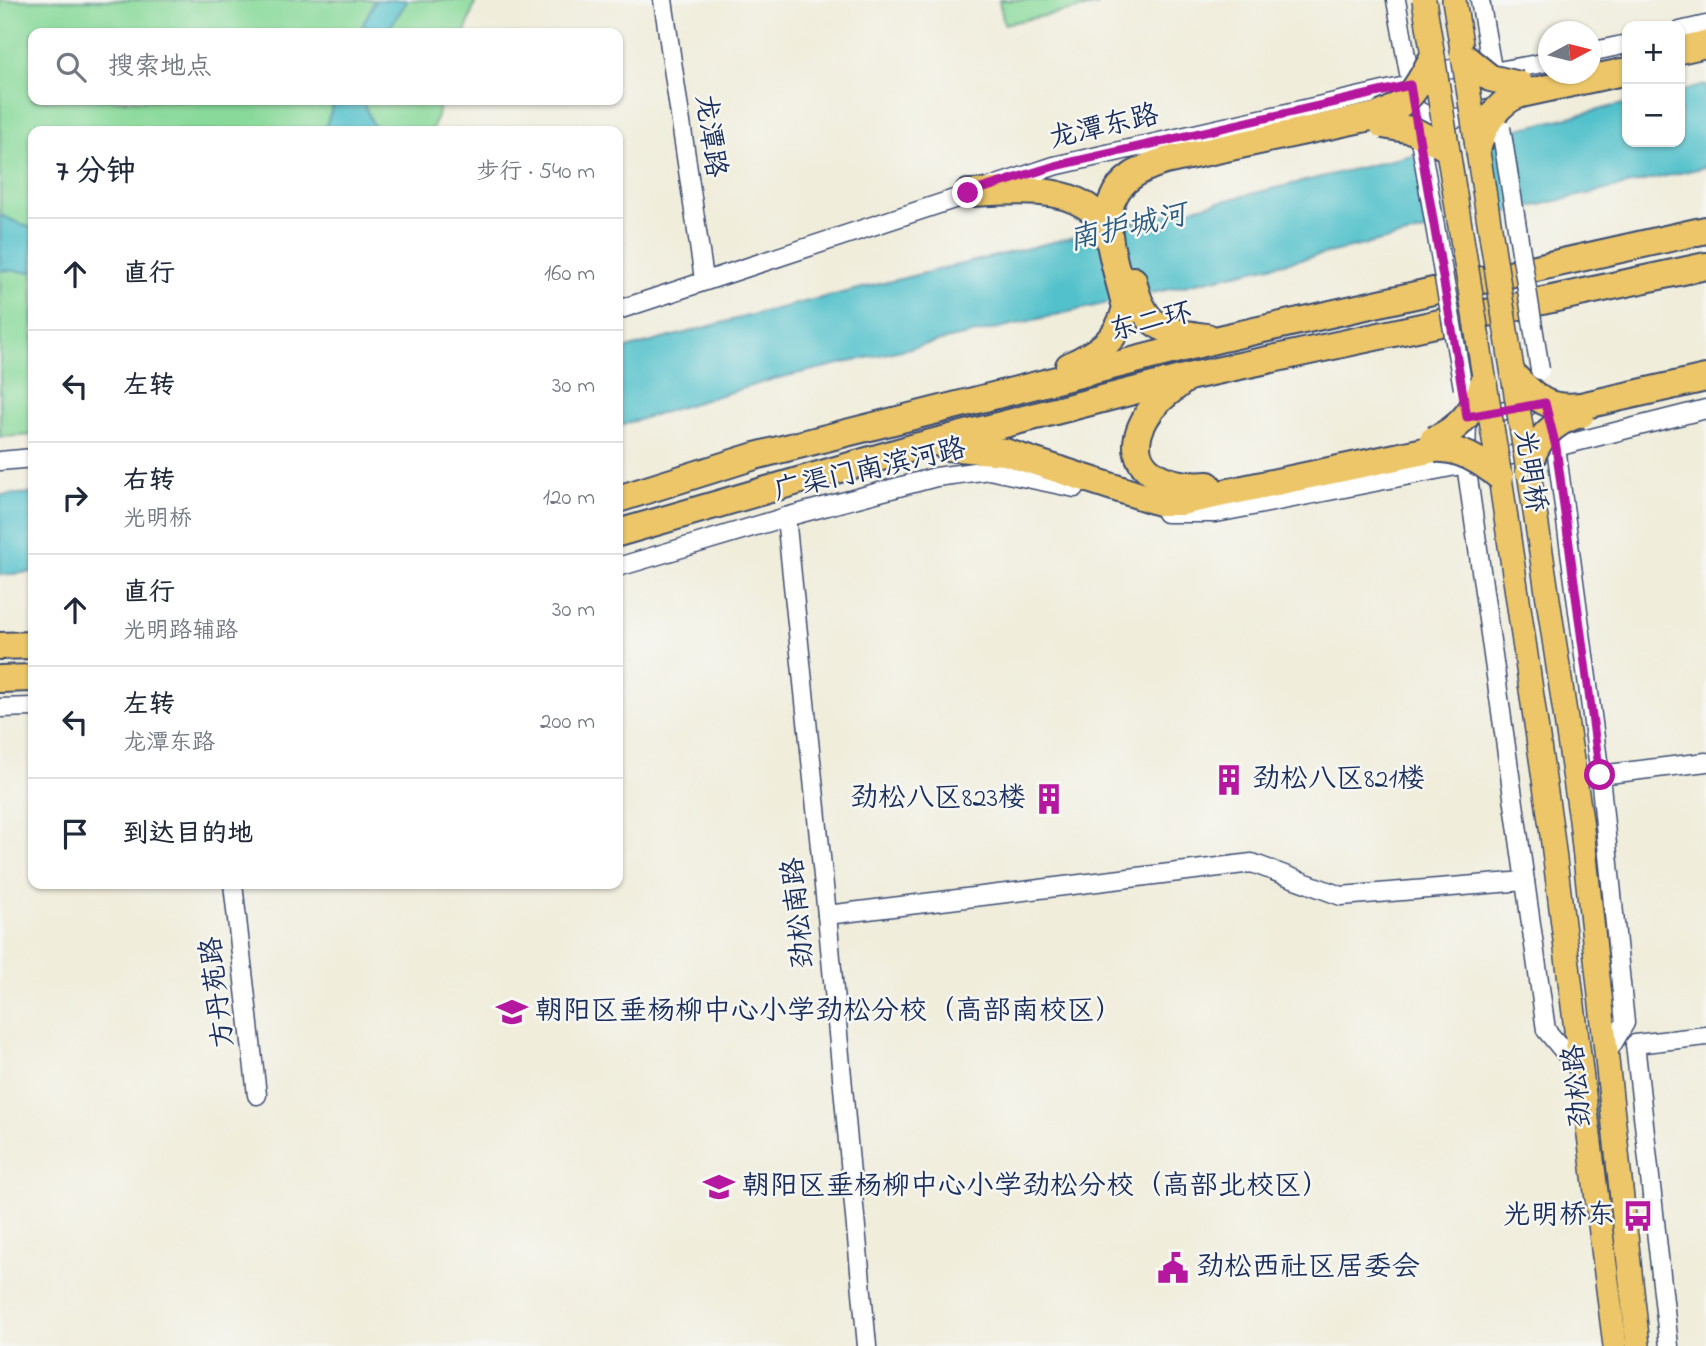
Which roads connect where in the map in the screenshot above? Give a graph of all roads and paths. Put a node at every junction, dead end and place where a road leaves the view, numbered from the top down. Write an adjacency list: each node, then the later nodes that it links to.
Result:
1 (663, 0): 32 (street, 龙潭路)
2 (1396, 0): 22 (street)
3 (1424, 0): 14 (main road, 光明桥, bridge)
4 (1454, 0): 13 (main road, 光明桥)
5 (1480, 0): 19 (street)
6 (1706, 25): 7 (street)
7 (1685, 30)
8 (1706, 44): 10 (highway)
9 (1622, 45): 11 (street)
10 (1685, 49)
11 (1601, 50)
12 (1706, 54): 15 (highway)
13 (1463, 56): 23 (highway, bridge); 27 (main road, 光明桥, bridge)
14 (1432, 59): 25 (highway, bridge); 26 (main road, 光明桥, bridge)
15 (1685, 59)
16 (1622, 63): 18 (highway)
17 (1538, 64): 19 (street)
18 (1601, 68)
19 (1493, 72): 22 (street, 龙潭东路); 23 (street)
20 (1622, 72): 23 (highway)
21 (1541, 84): 23 (highway)
22 (1410, 85): 24 (street); 28 (street, 龙潭东路)
23 (1513, 92): 24 (street); 27 (highway, bridge); 42 (street, bridge)
24 (1415, 108): 26 (street)
25 (1382, 120): 26 (highway, bridge); 29 (highway)
26 (1433, 146): 40 (main road, 光明桥, bridge)
27 (1478, 147): 36 (main road, 光明桥, bridge)
28 (968, 193): 29 (highway); 32 (street, 龙潭东路)
29 (1113, 223): 33 (highway)
30 (1706, 230): 35 (highway, 东二环)
31 (1706, 266): 37 (highway)
32 (704, 279): 34 (street, 龙潭东路)
33 (1132, 307): 35 (highway); 39 (highway)
34 (623, 308)
35 (1223, 338): 39 (highway, 东二环)
36 (1514, 376): 44 (highway, bridge); 52 (main road, 光明桥, bridge)
37 (1188, 377): 46 (highway); 47 (highway)
38 (1706, 378): 44 (highway)
39 (1045, 383): 54 (highway, 东二环)
40 (1473, 385): 45 (street); 46 (highway, bridge); 53 (main road, 光明桥, bridge)
41 (1706, 387): 44 (highway)
42 (1545, 403): 45 (street); 48 (street)
43 (1706, 409): 48 (street)
44 (1581, 410): 52 (highway, bridge)
45 (1467, 417): 51 (street)
46 (1434, 444): 47 (highway); 53 (highway, bridge)
47 (919, 446): 56 (highway)
48 (1556, 447): 51 (street, 广渠门南滨河路); 65 (street)
49 (28, 458): 50 (street)
50 (0, 461)
51 (1466, 464): 55 (street, 广渠门南滨河路); 68 (street)
52 (1529, 472): 66 (main road, 光明桥)
53 (1500, 477): 67 (main road, 光明桥)
54 (623, 497)
55 (786, 517): 57 (street, 广渠门南滨河路); 70 (street, 劲松南路)
56 (624, 534)
57 (623, 566)
58 (28, 645): 59 (highway)
59 (0, 646)
60 (28, 678): 61 (highway)
61 (0, 679)
62 (28, 707): 63 (street)
63 (0, 708)
64 (1706, 762): 65 (street)
65 (1600, 775): 72 (street)
66 (1581, 820): 72 (main road, 劲松路)
67 (1551, 827): 73 (main road, 劲松路)
68 (1525, 881): 70 (street); 73 (street)
69 (234, 889): 74 (street, 方丹苑路)
70 (827, 915): 75 (street, 劲松南路)
71 (1706, 1036): 78 (street)
72 (1606, 1055): 77 (main road, 劲松路)
73 (1582, 1073): 76 (main road, 劲松路)
74 (257, 1095)
75 (867, 1346)
76 (1615, 1346)
77 (1637, 1346)
78 (1669, 1346)

